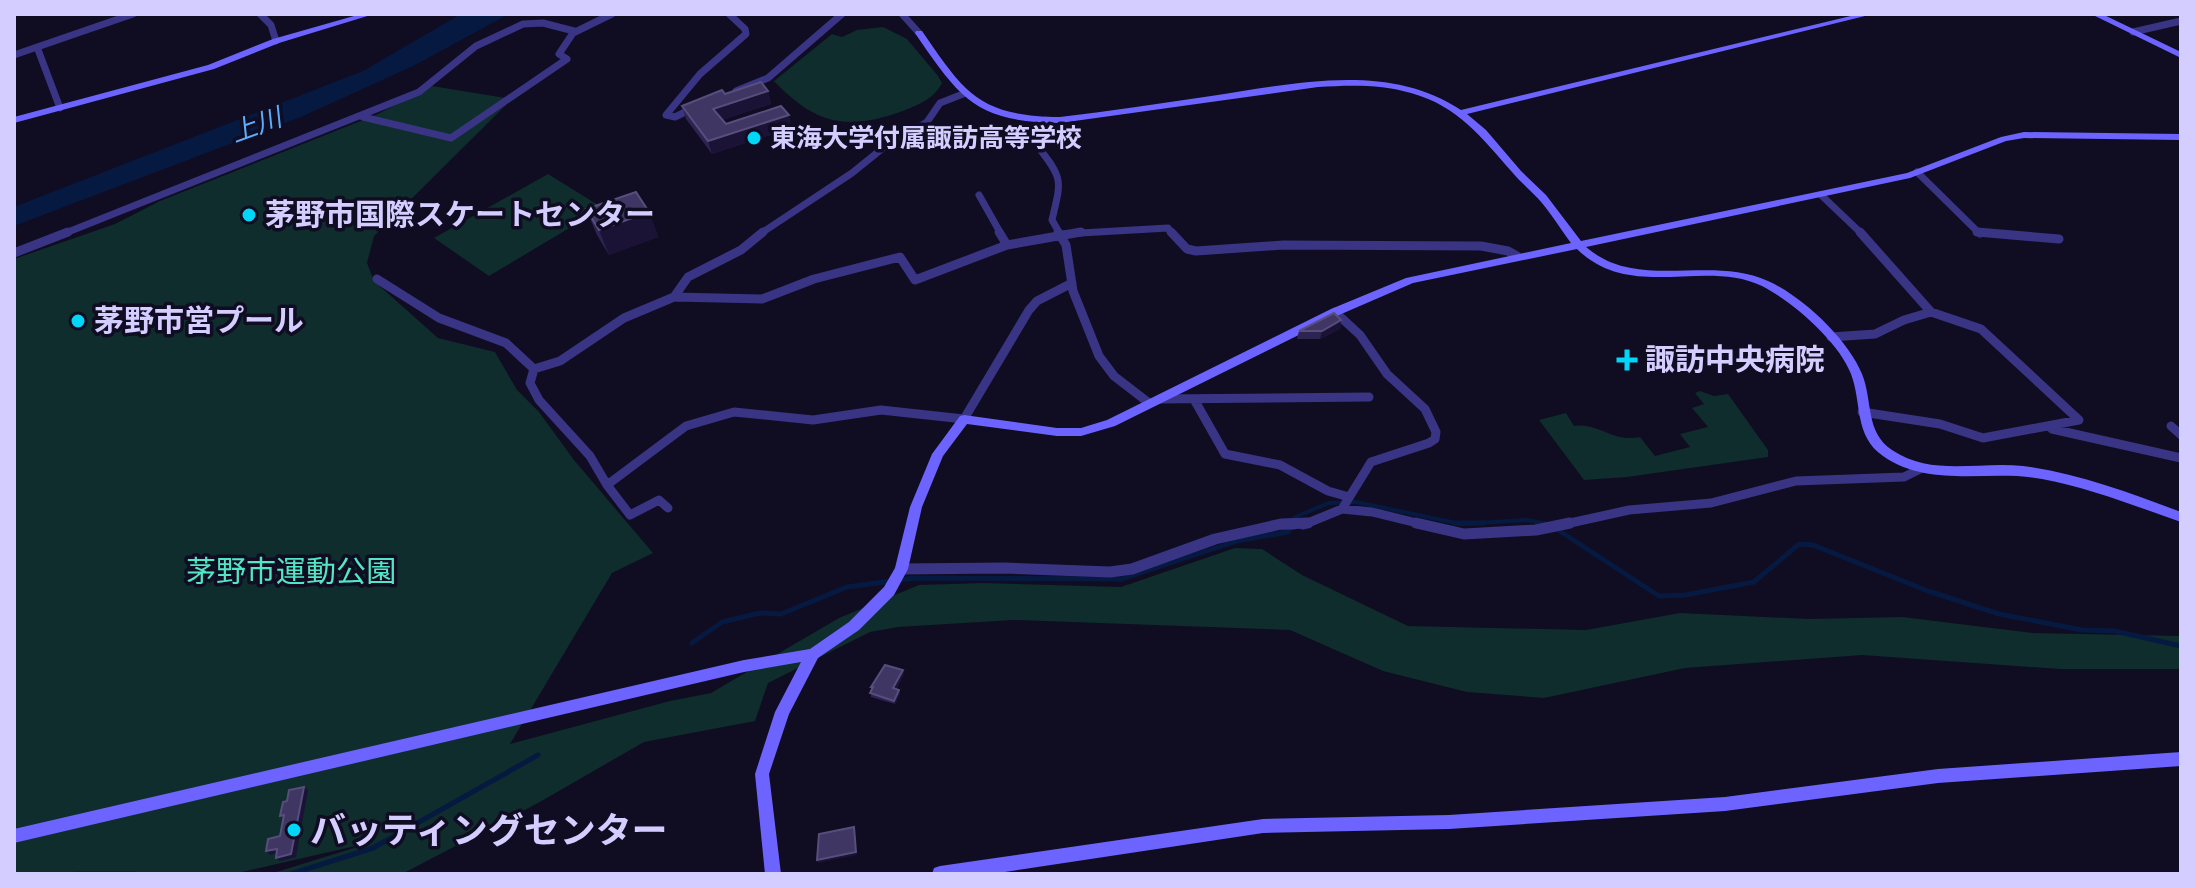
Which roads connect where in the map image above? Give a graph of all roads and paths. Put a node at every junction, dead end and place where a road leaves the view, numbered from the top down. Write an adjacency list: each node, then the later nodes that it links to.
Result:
1 (133, 14): 15 (street)
2 (260, 14): 14 (street)
3 (370, 14): 14 (street)
4 (612, 14): 11 (street)
5 (729, 14): 20 (street)
6 (842, 14): 18 (street)
7 (902, 14): 13 (street)
8 (1870, 14): 22 (street)
9 (2095, 14): 12 (street)
10 (2181, 21): 12 (street)
11 (574, 31): 23 (street); 23 (street)
12 (2133, 32): 17 (street)
13 (919, 33): 19 (street)
14 (276, 41): 21 (street)
15 (37, 47): 16 (street); 21 (street)
16 (14, 55)
17 (2181, 55)
18 (731, 92)
19 (963, 94): 25 (street); 38 (street)
20 (706, 102)
21 (60, 108): 24 (street)
22 (1460, 113): 25 (street); 32 (street)
23 (363, 117): 34 (street)
24 (14, 120)
25 (1046, 120): 30 (street)
26 (2181, 137): 27 (street)
27 (1917, 172): 29 (street); 31 (street)
28 (979, 195): 33 (street)
29 (1821, 195): 32 (street); 40 (street)
30 (1061, 234): 33 (street); 35 (street); 37 (street)
31 (2059, 239)
32 (1578, 244): 35 (street); 41 (street)
33 (1007, 245): 38 (street)
34 (14, 253)
35 (1517, 256): 39 (street)
36 (377, 279): 42 (street)
37 (1072, 283): 44 (street); 47 (street)
38 (674, 297): 42 (street)
39 (1335, 312): 44 (street); 54 (street)
40 (1931, 312): 41 (street); 49 (street)
41 (1831, 337): 46 (street)
42 (534, 369): 53 (street)
43 (1369, 397): 45 (street)
44 (1154, 401): 45 (street); 47 (street)
45 (1195, 401): 54 (street)
46 (1862, 412): 49 (street); 52 (street)
47 (964, 419): 53 (street); 58 (street)
48 (2171, 426): 50 (street)
49 (2047, 428): 51 (street)
50 (2181, 435)
51 (2181, 458)
52 (1922, 468): 56 (street); 57 (street)
53 (607, 485): 55 (street)
54 (1348, 497): 56 (street)
55 (668, 508)
56 (1342, 508): 58 (street)
57 (2181, 517)
58 (901, 569): 59 (street)
59 (813, 654): 61 (street); 62 (street)
60 (2181, 759): 63 (street)
61 (14, 836)
62 (773, 874)
63 (940, 874)

